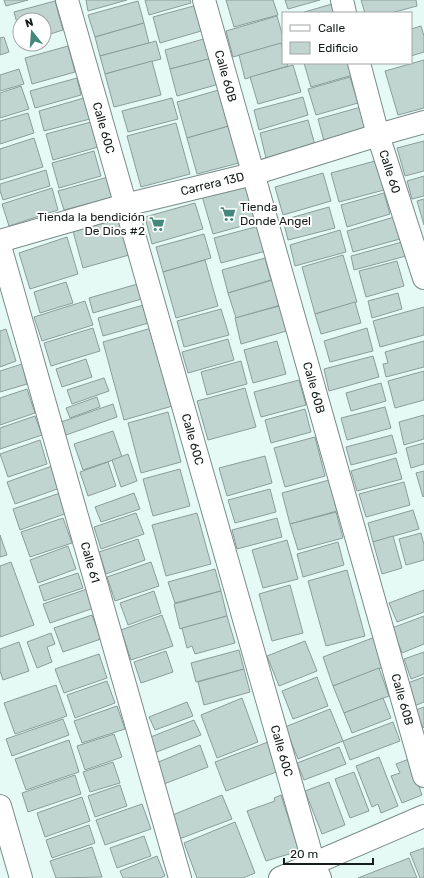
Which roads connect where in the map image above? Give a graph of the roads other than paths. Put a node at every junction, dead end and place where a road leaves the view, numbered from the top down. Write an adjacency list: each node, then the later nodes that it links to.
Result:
1 (67, 0): 9 (street, Calle 60C)
2 (204, 0): 8 (street, Calle 60B)
3 (342, 0): 4 (street)
4 (345, 12)
5 (359, 64): 7 (street, Calle 60)
6 (424, 122): 7 (street, Carrera 13D)
7 (378, 135): 8 (street, Carrera 13D); 12 (street, Calle 60)
8 (253, 174): 9 (street, Carrera 13D); 13 (street, Calle 60B)
9 (125, 205): 10 (street, Carrera 13D); 16 (street, Calle 60C)
10 (0, 241)
11 (0, 246): 18 (street, Calle 61)
12 (424, 278)
13 (424, 776)
14 (0, 806): 17 (street)
15 (424, 816): 16 (street)
16 (317, 871): 19 (street)
17 (21, 878)
18 (180, 878)
19 (280, 878)

